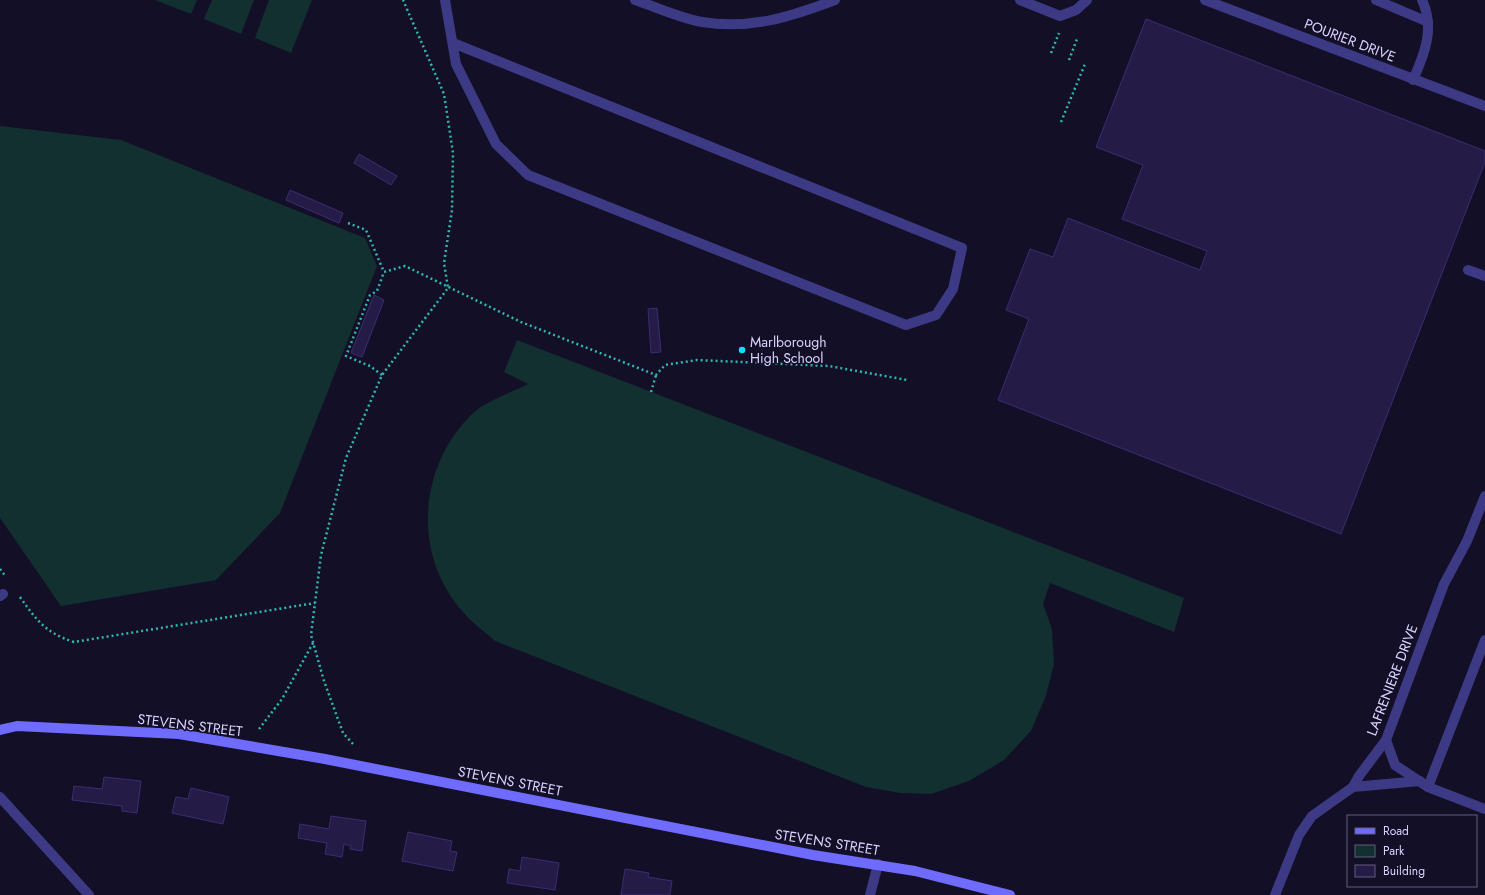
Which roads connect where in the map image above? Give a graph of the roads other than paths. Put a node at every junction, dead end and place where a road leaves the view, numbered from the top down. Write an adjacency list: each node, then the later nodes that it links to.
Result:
1 (445, 0): 10 (street)
2 (635, 0): 3 (street)
3 (835, 0)
4 (1020, 0): 5 (street)
5 (1087, 0)
6 (1205, 0): 11 (street, POURIER DRIVE)
7 (1376, 0): 9 (street)
8 (1422, 0): 9 (street)
9 (1428, 22): 11 (street)
10 (453, 43): 10 (street)
11 (1413, 80): 12 (street, POURIER DRIVE)
12 (1485, 106)
13 (1468, 270): 14 (street)
14 (1485, 276)
15 (1485, 496): 18 (street, LAFRENIERE DRIVE)
16 (1485, 640): 19 (street)
17 (0, 730): 23 (street, STEVENS STREET)
18 (1386, 740): 19 (street); 20 (street, LAFRENIERE DRIVE)
19 (1424, 784): 20 (street); 22 (street)
20 (1353, 787): 27 (street, LAFRENIERE DRIVE)
21 (0, 797): 24 (street)
22 (1485, 809)
23 (878, 864): 25 (street); 26 (street, STEVENS STREET)
24 (89, 895)
25 (870, 895)
26 (1010, 895)
27 (1275, 895)

